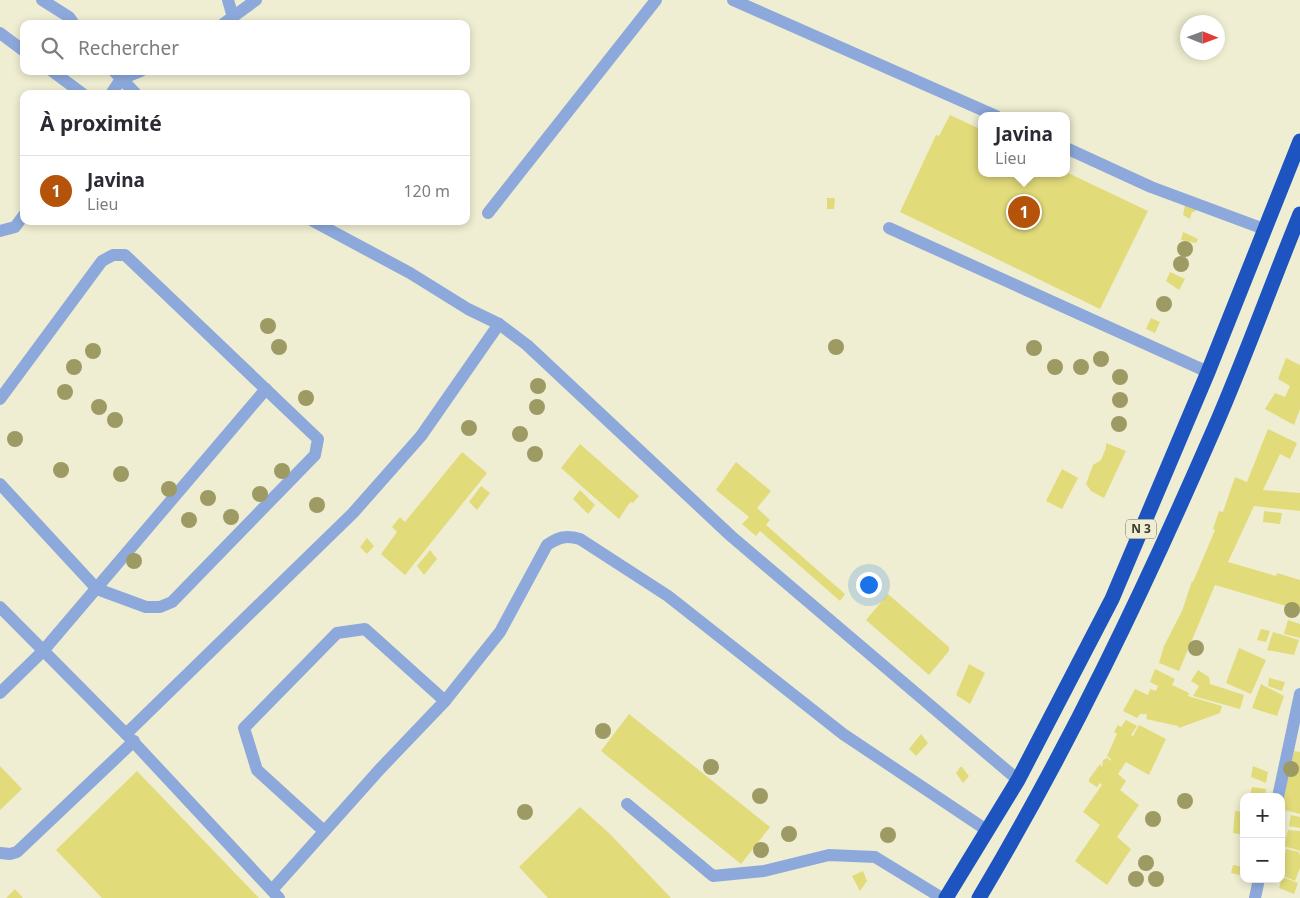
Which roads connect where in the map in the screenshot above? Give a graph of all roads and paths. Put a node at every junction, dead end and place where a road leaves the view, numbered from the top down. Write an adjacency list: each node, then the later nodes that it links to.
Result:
1 (42, 0): 6 (street)
2 (228, 0): 7 (street)
3 (256, 0): 7 (street)
4 (656, 0): 18 (street)
5 (733, 0): 15 (street)
6 (71, 20)
7 (228, 20)
8 (0, 33): 9 (street)
9 (20, 48)
10 (57, 75): 12 (street)
11 (118, 75): 13 (street); 14 (street)
12 (78, 90)
13 (112, 90)
14 (132, 90)
15 (987, 112)
16 (1300, 141): 23 (highway, N 3)
17 (1070, 150): 23 (street)
18 (488, 213)
19 (1300, 214): 33 (highway, N 3)
20 (20, 220): 24 (street)
21 (320, 225): 25 (street)
22 (889, 228): 26 (street)
23 (1264, 229): 26 (highway, N 3)
24 (0, 232)
25 (500, 324): 38 (street); 39 (street)
26 (1208, 372): 31 (highway, N 3)
27 (266, 389): 28 (street); 30 (street); 30 (street)
28 (0, 399)
29 (0, 484): 30 (street)
30 (96, 589): 34 (street)
31 (1112, 599): 33 (highway); 39 (highway, N 3)
32 (0, 607): 34 (street)
33 (1132, 610): 48 (highway, N 3)
34 (43, 651): 35 (street); 38 (street)
35 (0, 693)
36 (1300, 694): 40 (street)
37 (444, 701): 42 (street); 42 (street); 43 (street)
38 (130, 738): 44 (street); 46 (street)
39 (1018, 780): 43 (highway, N 3)
40 (1279, 793)
41 (627, 804): 47 (street)
42 (324, 831): 46 (street)
43 (988, 831): 47 (highway, N 3)
44 (0, 853)
45 (1258, 883): 49 (street)
46 (276, 894)
47 (944, 898)
48 (980, 898)
49 (1255, 898)

